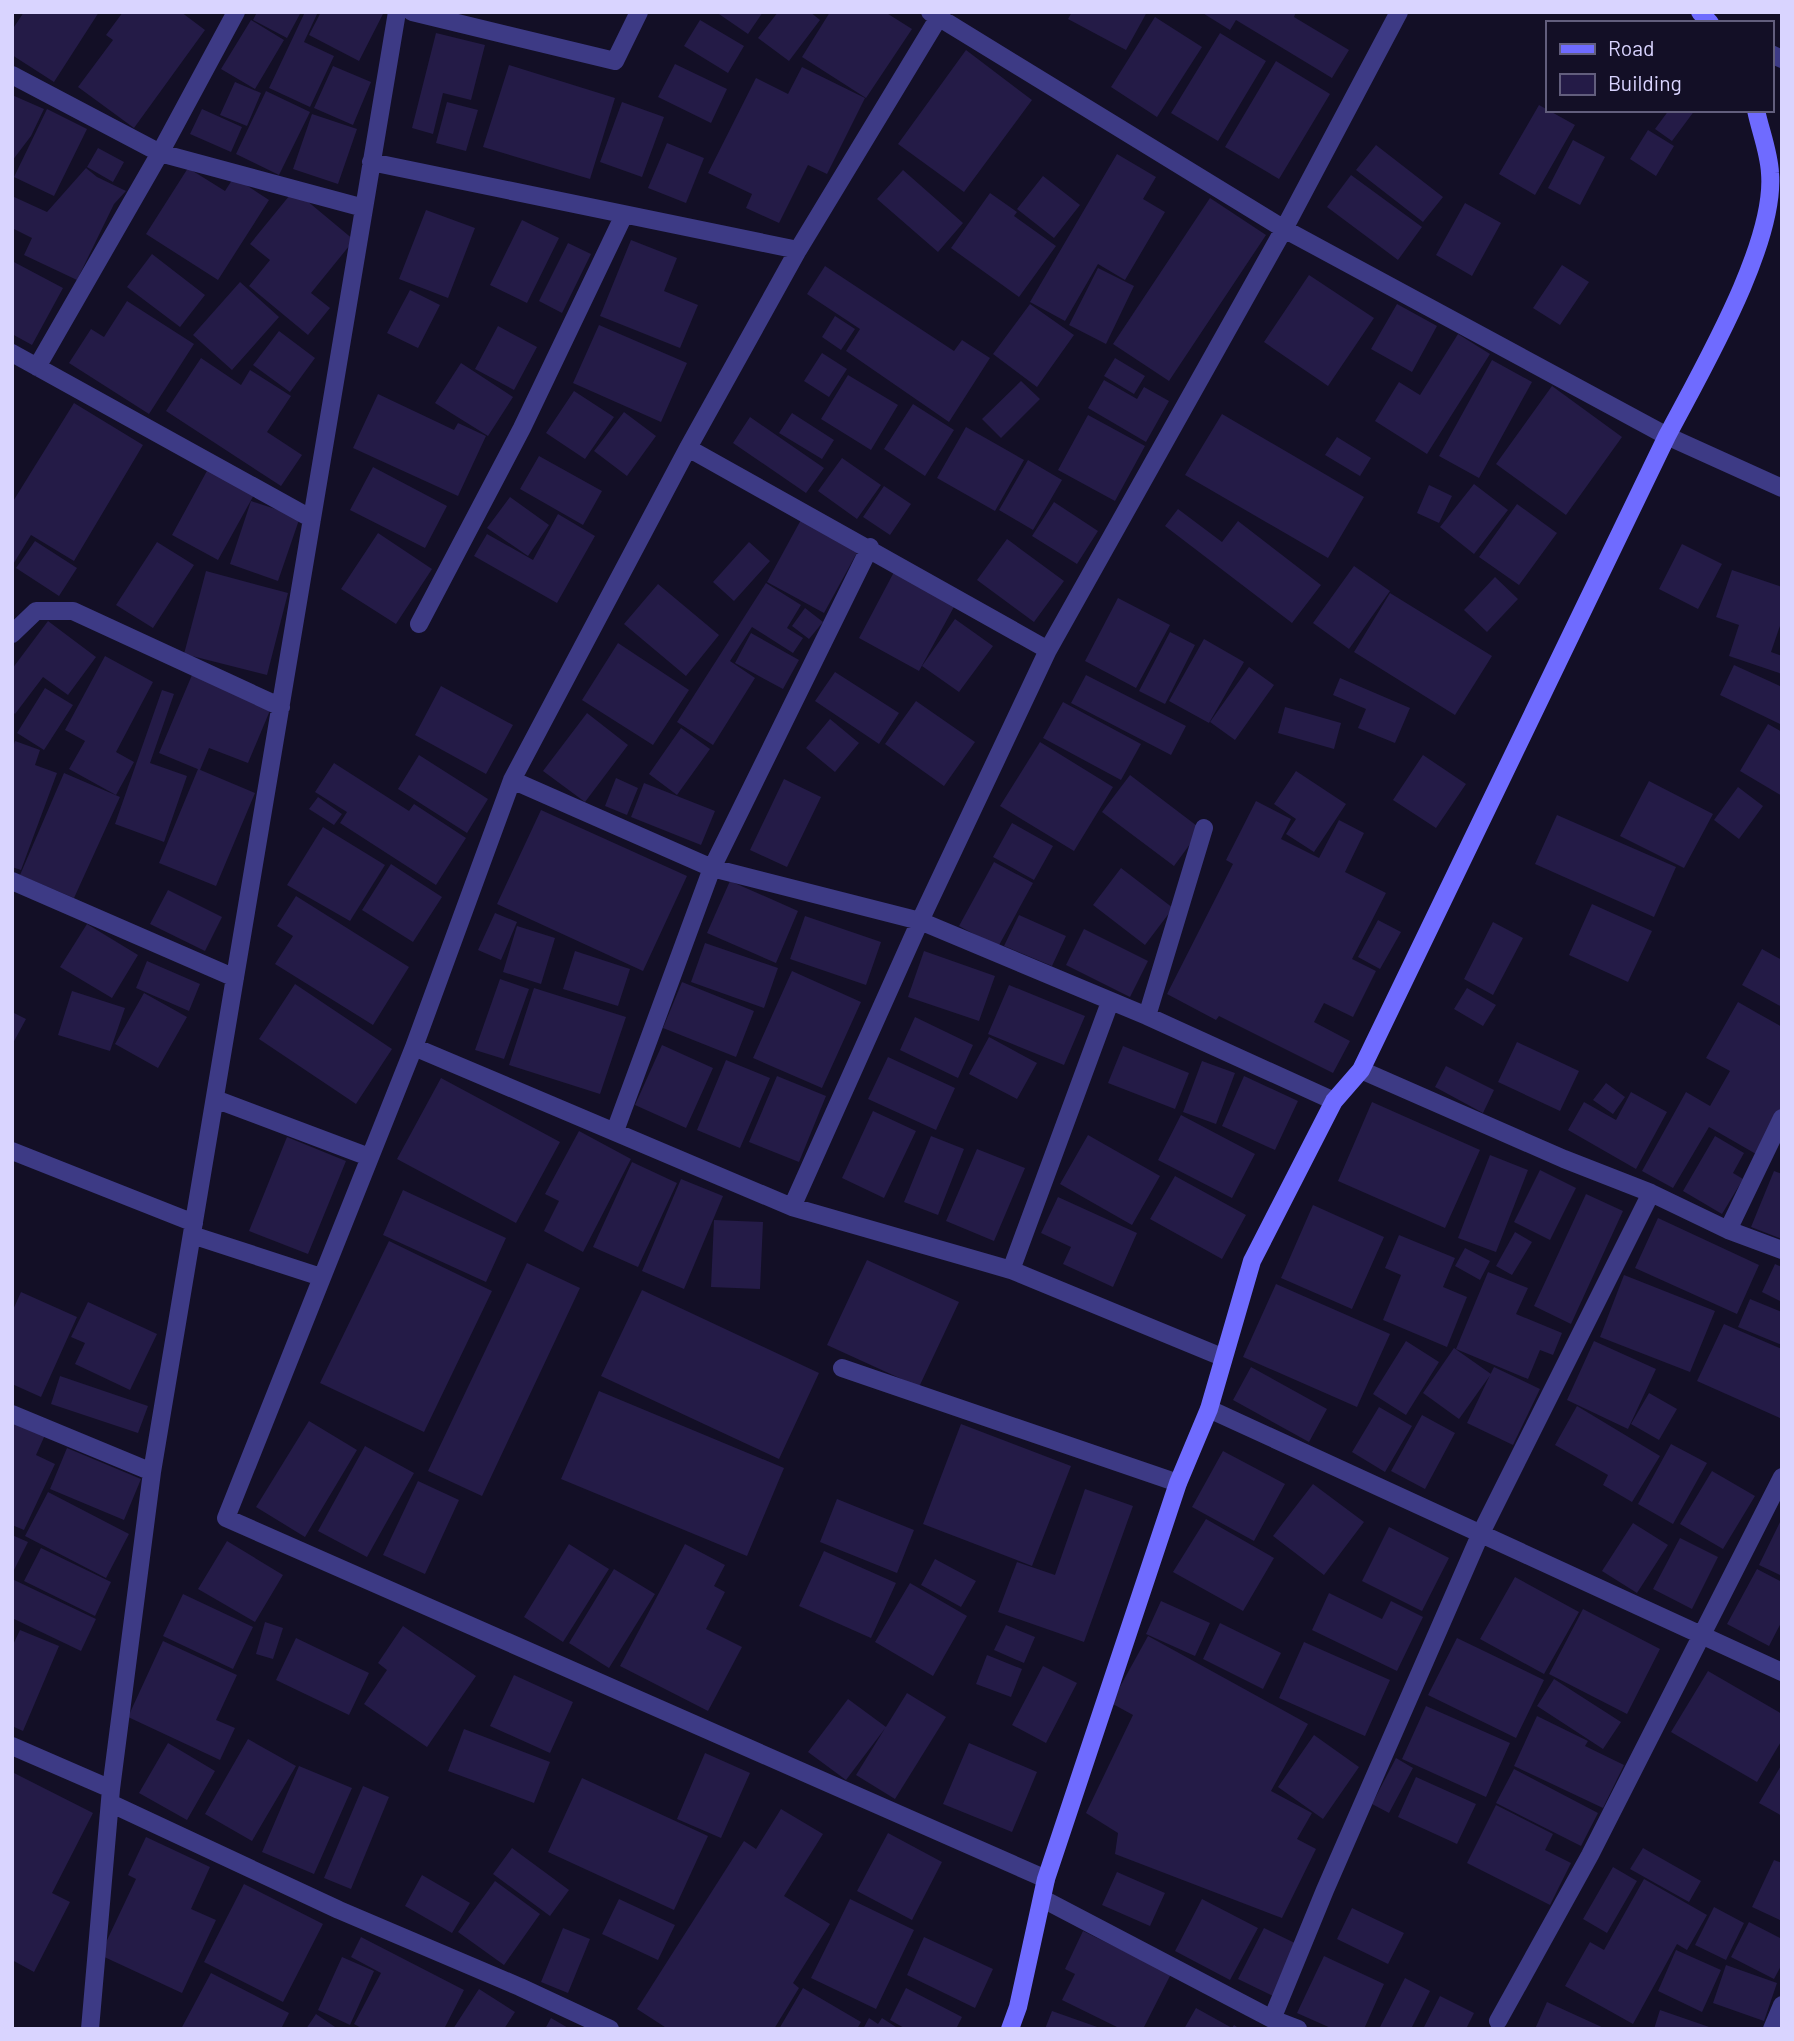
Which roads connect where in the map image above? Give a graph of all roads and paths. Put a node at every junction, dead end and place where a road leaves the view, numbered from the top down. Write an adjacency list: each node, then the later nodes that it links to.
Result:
1 (236, 12): 9 (street)
2 (397, 12): 10 (street)
3 (412, 12): 4 (street)
4 (639, 12)
5 (1399, 12): 13 (street)
6 (937, 14): 13 (street); 14 (street)
7 (12, 75): 9 (street)
8 (1756, 112): 17 (street)
9 (160, 153): 11 (street); 16 (street)
10 (372, 162): 11 (street); 12 (street)
11 (364, 208): 20 (street)
12 (624, 215): 14 (street); 22 (street)
13 (1284, 229): 17 (street); 24 (street)
14 (798, 250): 18 (street)
15 (12, 352): 16 (street)
16 (37, 366): 20 (street)
17 (1667, 436): 19 (street); 35 (street)
18 (688, 448): 21 (street); 26 (street)
19 (1782, 488)
20 (312, 519): 25 (street)
21 (870, 547): 24 (street); 28 (street)
22 (419, 625)
23 (12, 634): 25 (street)
24 (1048, 650): 30 (street)
25 (281, 707): 31 (street)
26 (512, 780): 28 (street); 34 (street)
27 (1204, 828): 33 (street)
28 (712, 868): 30 (street); 39 (street)
29 (12, 881): 31 (street)
30 (920, 921): 32 (street); 43 (street)
31 (235, 978): 36 (street)
32 (1110, 1003): 33 (street); 47 (street)
33 (1147, 1016): 37 (street)
34 (414, 1047): 39 (street); 41 (street)
35 (1361, 1070): 37 (street); 42 (street)
36 (215, 1099): 41 (street); 44 (street)
37 (1334, 1101): 49 (street)
38 (1782, 1118): 45 (street)
39 (615, 1131): 43 (street)
40 (12, 1151): 44 (street)
41 (369, 1157): 48 (street)
42 (1651, 1193): 45 (street); 56 (street)
43 (792, 1207): 47 (street)
44 (193, 1229): 48 (street); 53 (street)
45 (1728, 1230): 46 (street)
46 (1782, 1250)
47 (1011, 1270): 49 (street)
48 (321, 1277): 61 (street)
49 (1222, 1357): 51 (street)
50 (842, 1368): 55 (street)
51 (1209, 1409): 55 (street); 56 (street)
52 (12, 1414): 53 (street)
53 (152, 1472): 60 (street)
54 (1782, 1477): 57 (street)
55 (1178, 1483): 61 (street)
56 (1480, 1535): 57 (street); 64 (street)
57 (1700, 1634): 58 (street); 65 (street)
58 (1782, 1672)
59 (12, 1746): 60 (street)
60 (111, 1797): 66 (street); 67 (street)
61 (1046, 1879): 62 (street)
62 (1043, 1899): 64 (street); 68 (street)
63 (1782, 2005): 70 (street)
64 (1272, 2020): 69 (street)
65 (1498, 2021)
66 (90, 2029)
67 (610, 2029)
68 (1010, 2029)
69 (1298, 2029)
70 (1772, 2029)

